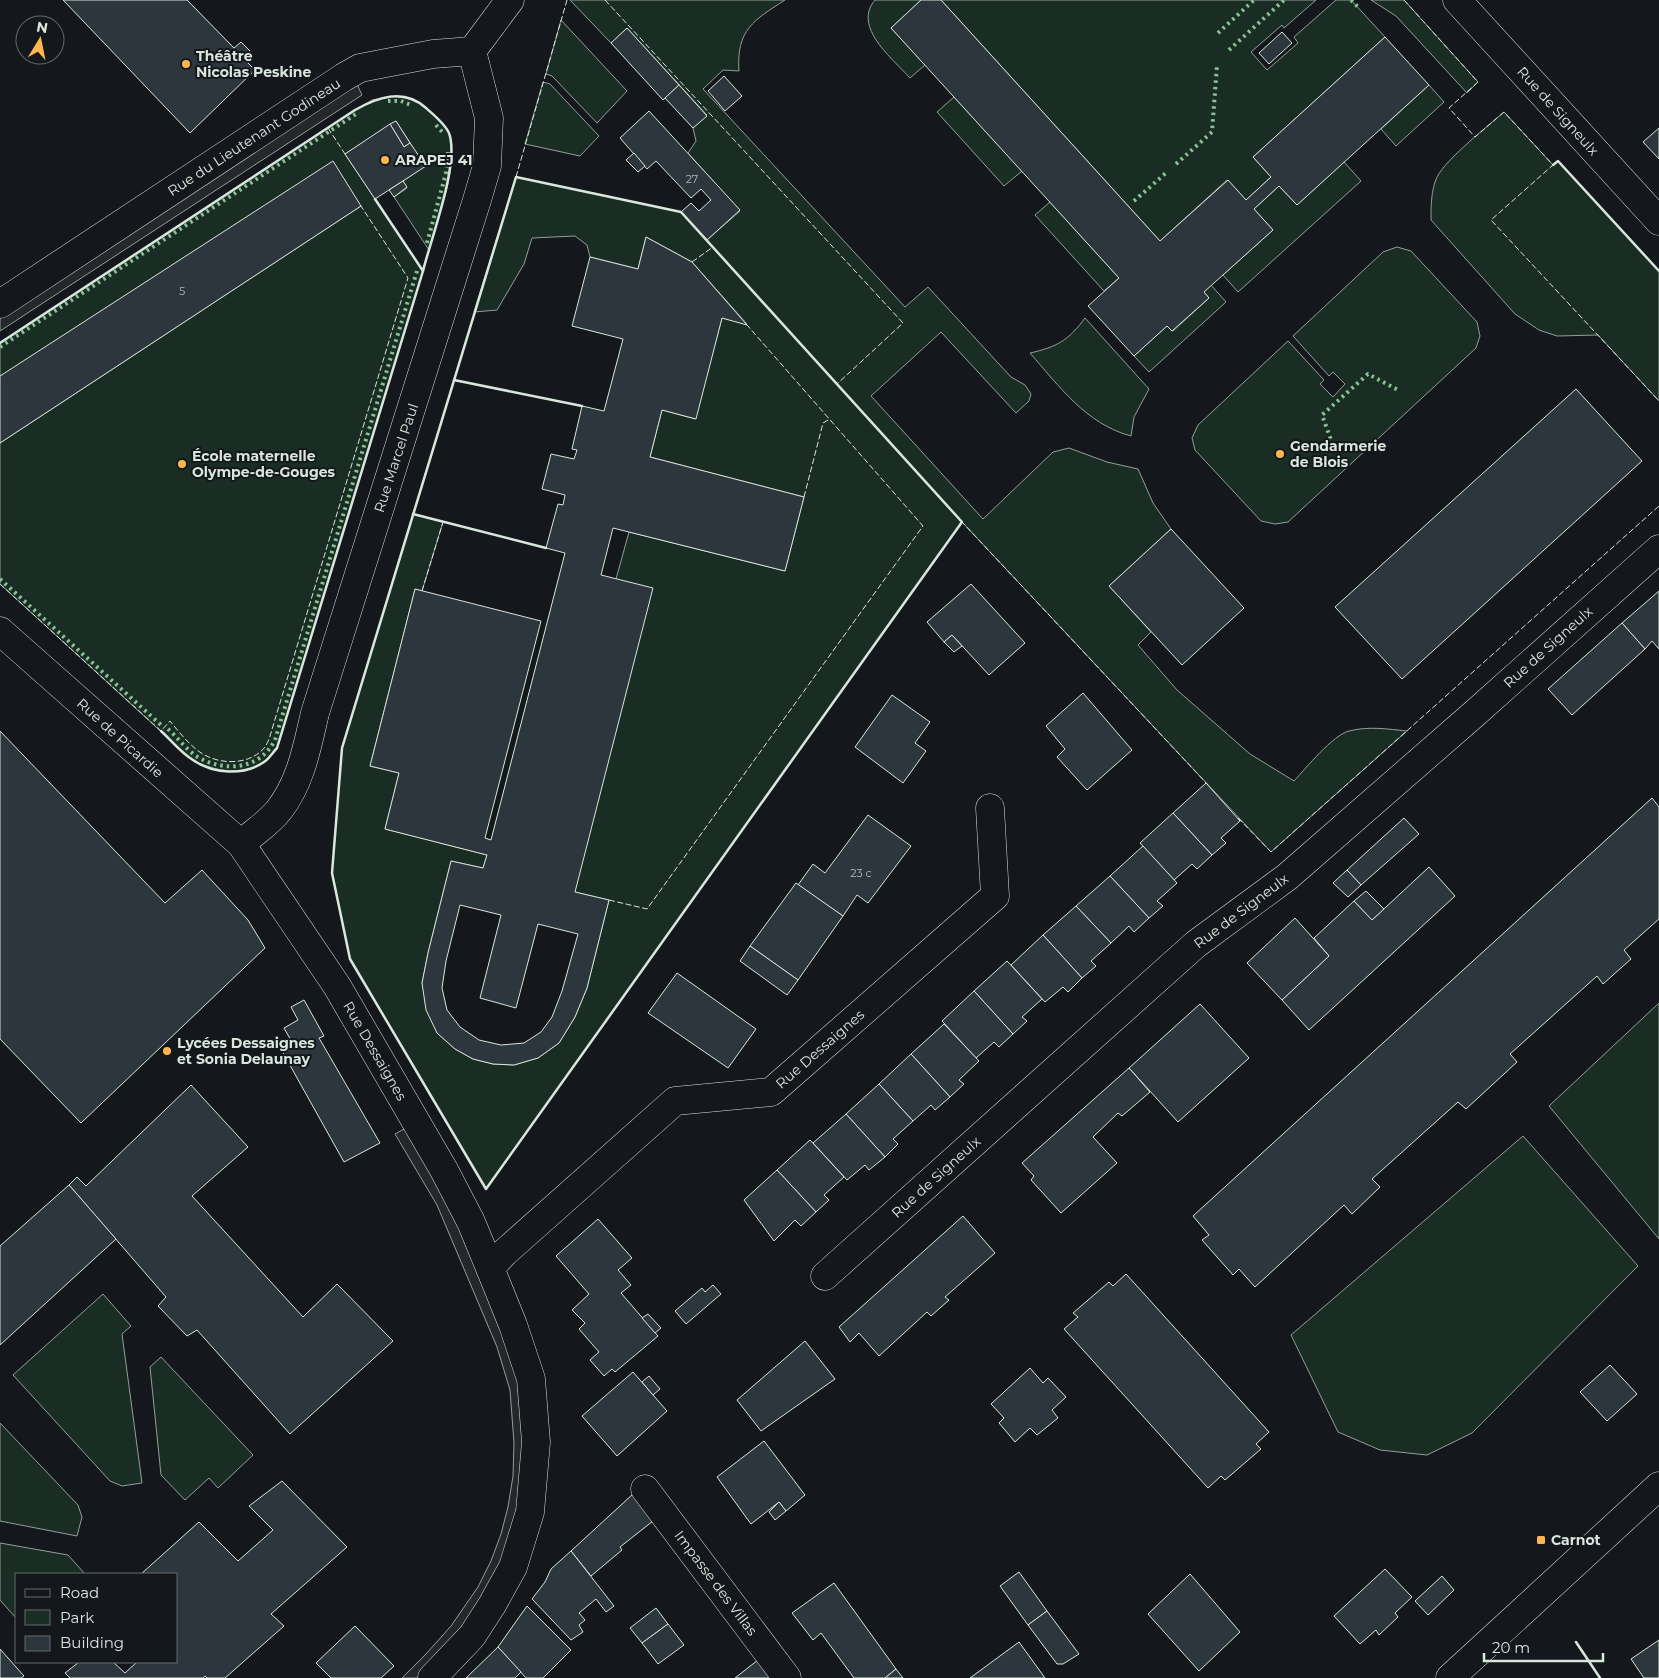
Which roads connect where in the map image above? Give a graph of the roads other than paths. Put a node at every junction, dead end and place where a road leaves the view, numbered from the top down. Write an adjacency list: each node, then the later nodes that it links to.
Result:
1 (510, 0): 3 (street)
2 (1457, 0): 4 (street, Rue de Signeulx)
3 (472, 51): 5 (street, Rue du Lieutenant Godineau); 9 (street, Rue Marcel Paul)
4 (1659, 221)
5 (0, 304)
6 (1659, 549): 11 (street, Rue de Signeulx)
7 (0, 631): 9 (street, Rue de Picardie)
8 (990, 808): 10 (street, Rue Dessaignes)
9 (241, 844): 10 (street, Rue Dessaignes)
10 (490, 1268): 14 (street, Rue Dessaignes)
11 (825, 1276)
12 (1659, 1486): 16 (street)
13 (645, 1489): 15 (street, Impasse des Villas)
14 (432, 1678)
15 (787, 1678)
16 (1450, 1678)

